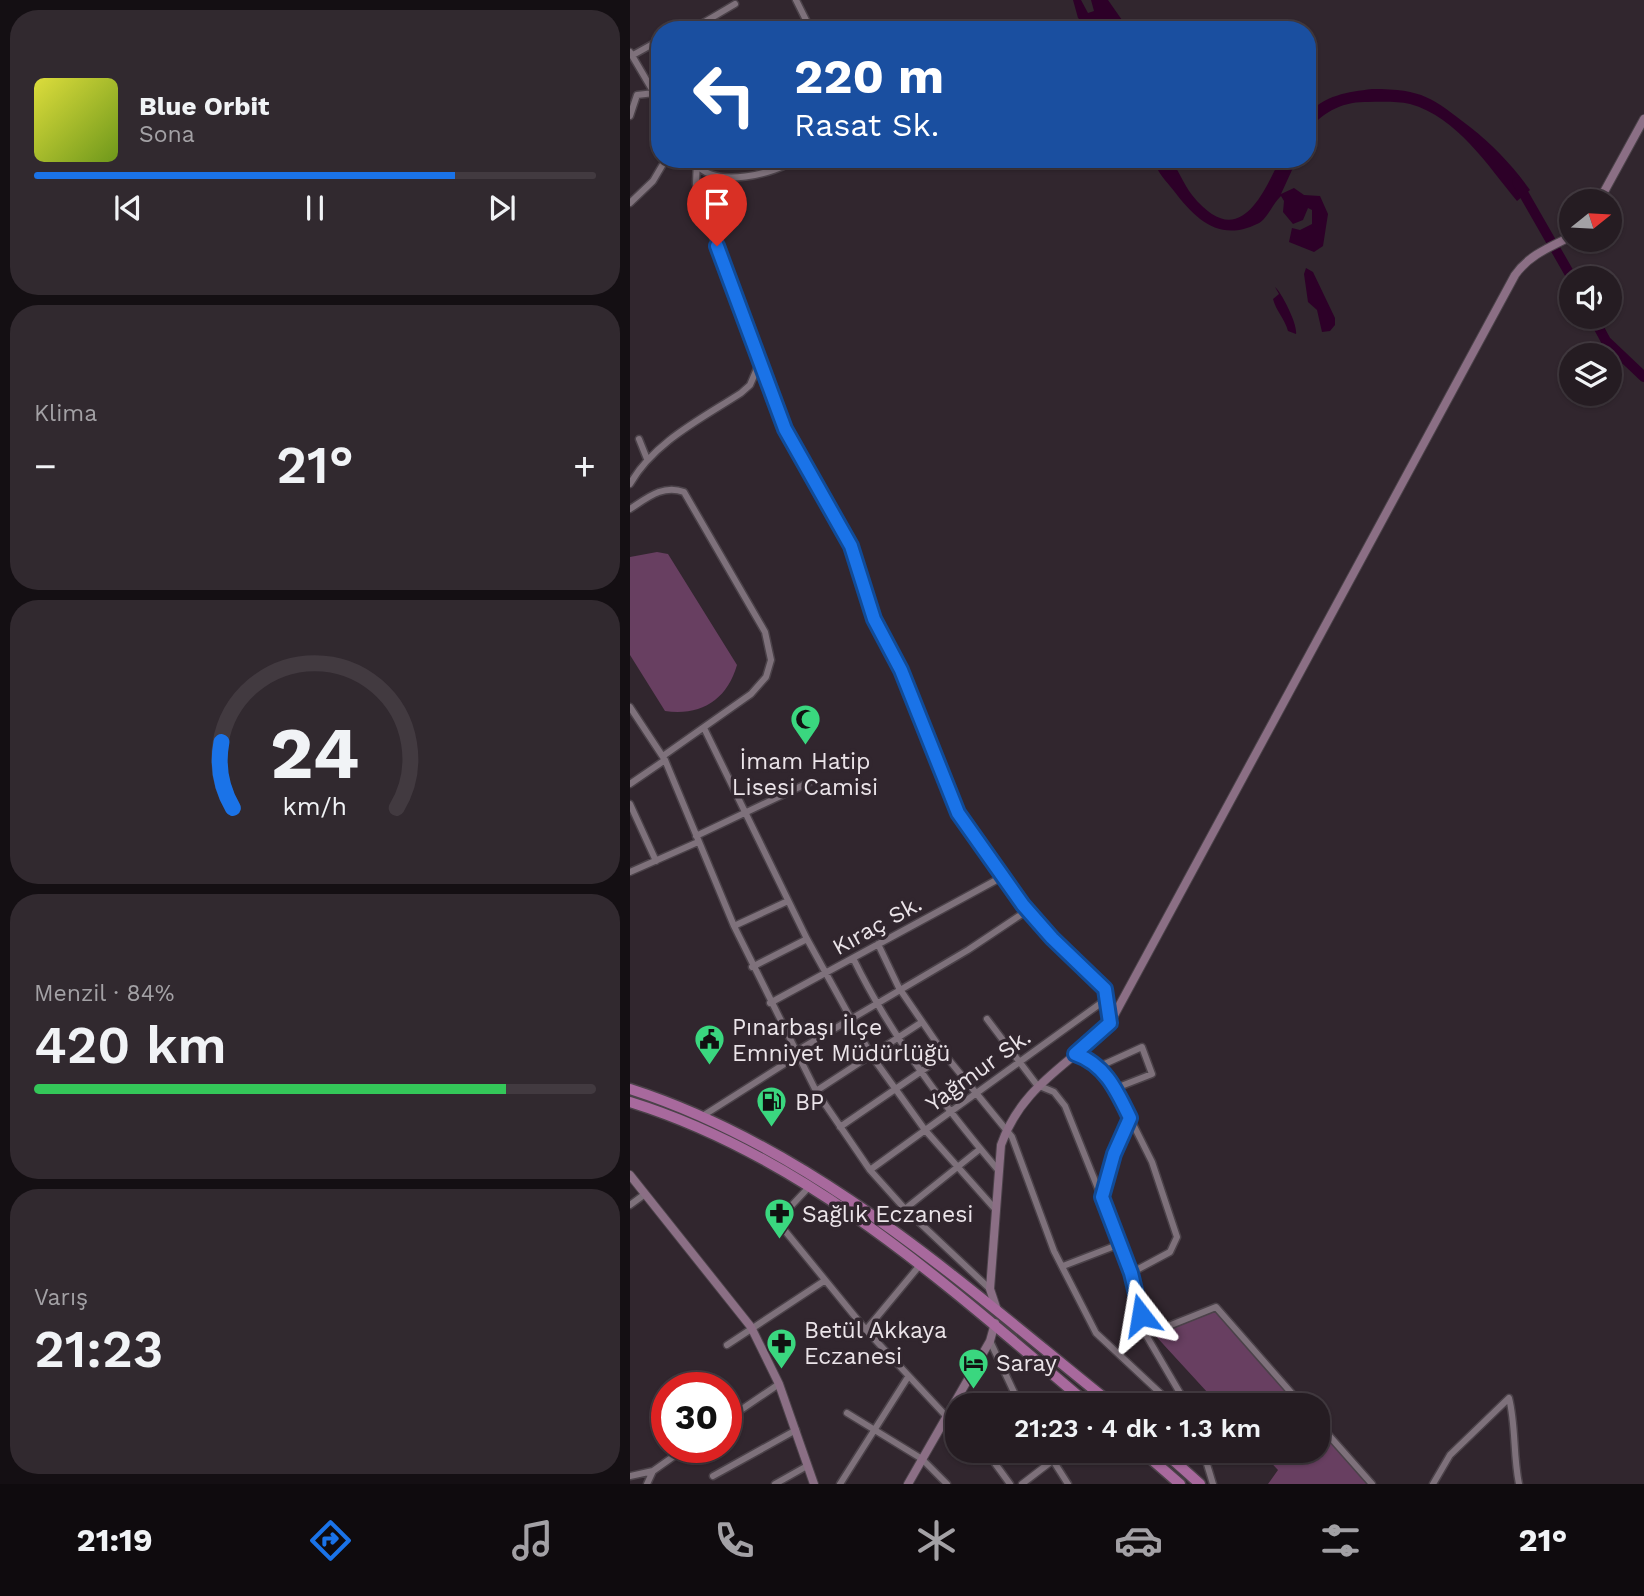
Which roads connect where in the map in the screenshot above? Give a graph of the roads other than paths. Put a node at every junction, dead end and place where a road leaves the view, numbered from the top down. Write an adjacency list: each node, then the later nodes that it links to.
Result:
1 (796, 0): 4 (street)
2 (735, 4): 3 (street)
3 (706, 21)
4 (806, 21)
5 (651, 44): 6 (street)
6 (631, 54): 7 (street)
7 (651, 88)
8 (651, 94): 9 (street)
9 (630, 116)
10 (1644, 119): 15 (street)
11 (661, 168): 16 (street)
12 (696, 168): 18 (street)
13 (701, 168): 14 (street)
14 (778, 168)
15 (1606, 189)
16 (630, 203)
17 (1559, 243): 49 (street)
18 (760, 362): 20 (street); 33 (street)
19 (639, 439): 20 (street)
20 (647, 459): 21 (street)
21 (630, 484)
22 (630, 509): 24 (street)
23 (630, 706): 25 (street)
24 (704, 727): 25 (street); 29 (street)
25 (664, 758): 27 (street); 30 (street)
26 (810, 782): 29 (street)
27 (630, 784)
28 (630, 804): 31 (street)
29 (744, 810): 30 (street); 34 (street)
30 (697, 839): 31 (street); 36 (street)
31 (656, 861): 32 (street)
32 (630, 872)
33 (1002, 877): 35 (street); 38 (street, Kıraç Sk.)
34 (788, 901): 36 (street); 37 (street)
35 (1028, 910): 42 (street); 43 (street)
36 (734, 926): 40 (street)
37 (807, 939): 40 (street); 41 (street)
38 (878, 944): 39 (street, Kıraç Sk.); 42 (street)
39 (853, 958): 41 (street, Kıraç Sk.); 44 (street)
40 (752, 967): 45 (street)
41 (825, 973): 45 (street, Kıraç Sk.); 46 (street)
42 (899, 988): 44 (street); 48 (street)
43 (1108, 998): 49 (street); 55 (street, Yağmur Sk.)
44 (875, 1002): 46 (street); 50 (street)
45 (770, 1003): 51 (street)
46 (851, 1016): 51 (street); 53 (street)
47 (986, 1018): 55 (street)
48 (922, 1022): 50 (street); 54 (street)
49 (1110, 1023): 52 (street)
50 (898, 1038): 53 (street); 57 (street)
51 (796, 1054): 62 (street); 66 (street)
52 (1075, 1054): 56 (street); 58 (street)
53 (871, 1055): 61 (street); 62 (street)
54 (945, 1055): 57 (street); 63 (street)
55 (1018, 1061): 58 (street); 63 (street, Yağmur Sk.)
56 (1098, 1066): 59 (street); 59 (street)
57 (921, 1073): 61 (street); 65 (street)
58 (1038, 1085): 69 (street); 78 (street)
59 (1116, 1088): 67 (street)
60 (630, 1089): 66 (highway)
61 (895, 1090): 68 (street); 70 (street)
62 (816, 1091): 68 (street)
63 (974, 1093): 65 (street, Yağmur Sk.); 69 (street)
64 (630, 1102): 76 (highway)
65 (951, 1110): 70 (street, Yağmur Sk.); 71 (street)
66 (701, 1117): 88 (highway)
67 (1130, 1118): 78 (street); 85 (street)
68 (840, 1127): 73 (street)
69 (1007, 1129): 74 (street); 84 (street)
70 (925, 1130): 72 (street); 73 (street, Yağmur Sk.)
71 (980, 1149): 72 (street); 74 (street)
72 (957, 1170): 80 (street); 81 (street)
73 (870, 1171): 80 (street)
74 (999, 1171): 81 (street)
75 (630, 1175): 77 (street)
76 (809, 1186): 83 (highway); 86 (street)
77 (645, 1194): 79 (street); 90 (street)
78 (1102, 1197): 82 (street)
79 (630, 1205)
80 (905, 1209): 87 (street)
81 (996, 1210): 87 (street)
82 (1120, 1244): 84 (street); 85 (street)
83 (920, 1265): 89 (highway); 91 (street)
84 (1063, 1266): 101 (street)
85 (1131, 1273): 92 (street)
86 (824, 1281): 90 (street); 91 (street)
87 (990, 1289): 88 (street)
88 (998, 1313): 89 (street); 100 (highway)
89 (995, 1326): 93 (street); 99 (highway)
90 (751, 1327): 94 (street); 96 (street)
91 (866, 1330): 95 (street)
92 (1146, 1335): 102 (street); 103 (street)
93 (990, 1341): 97 (street); 98 (street)
94 (727, 1345)
95 (908, 1377): 106 (street); 109 (street)
96 (779, 1384): 104 (street); 108 (street)
97 (959, 1393)
98 (1014, 1393)
99 (1075, 1393)
100 (1097, 1393)
101 (1160, 1393)
102 (1180, 1393)
103 (1292, 1393)
104 (742, 1409)
105 (847, 1413): 109 (street)
106 (945, 1415)
107 (945, 1418): 111 (street)
108 (796, 1430): 119 (street); 122 (street)
109 (874, 1430): 111 (street); 126 (street)
110 (1330, 1437): 135 (street)
111 (922, 1459): 127 (street); 128 (street)
112 (664, 1463): 120 (street)
113 (995, 1463): 129 (street)
114 (1049, 1463): 130 (street)
115 (1053, 1463): 131 (street)
116 (1156, 1463): 132 (highway)
117 (1176, 1463): 133 (highway)
118 (1207, 1463): 134 (street)
119 (807, 1466): 124 (street); 125 (street)
120 (653, 1471): 121 (street); 123 (street)
121 (630, 1476)
122 (713, 1476)
123 (646, 1484)
124 (775, 1484)
125 (814, 1484)
126 (840, 1484)
127 (908, 1484)
128 (947, 1484)
129 (1010, 1484)
130 (1022, 1484)
131 (1068, 1484)
132 (1180, 1484)
133 (1200, 1484)
134 (1213, 1484)
135 (1371, 1484)
136 (1433, 1484): 137 (street)
137 (1518, 1484)

